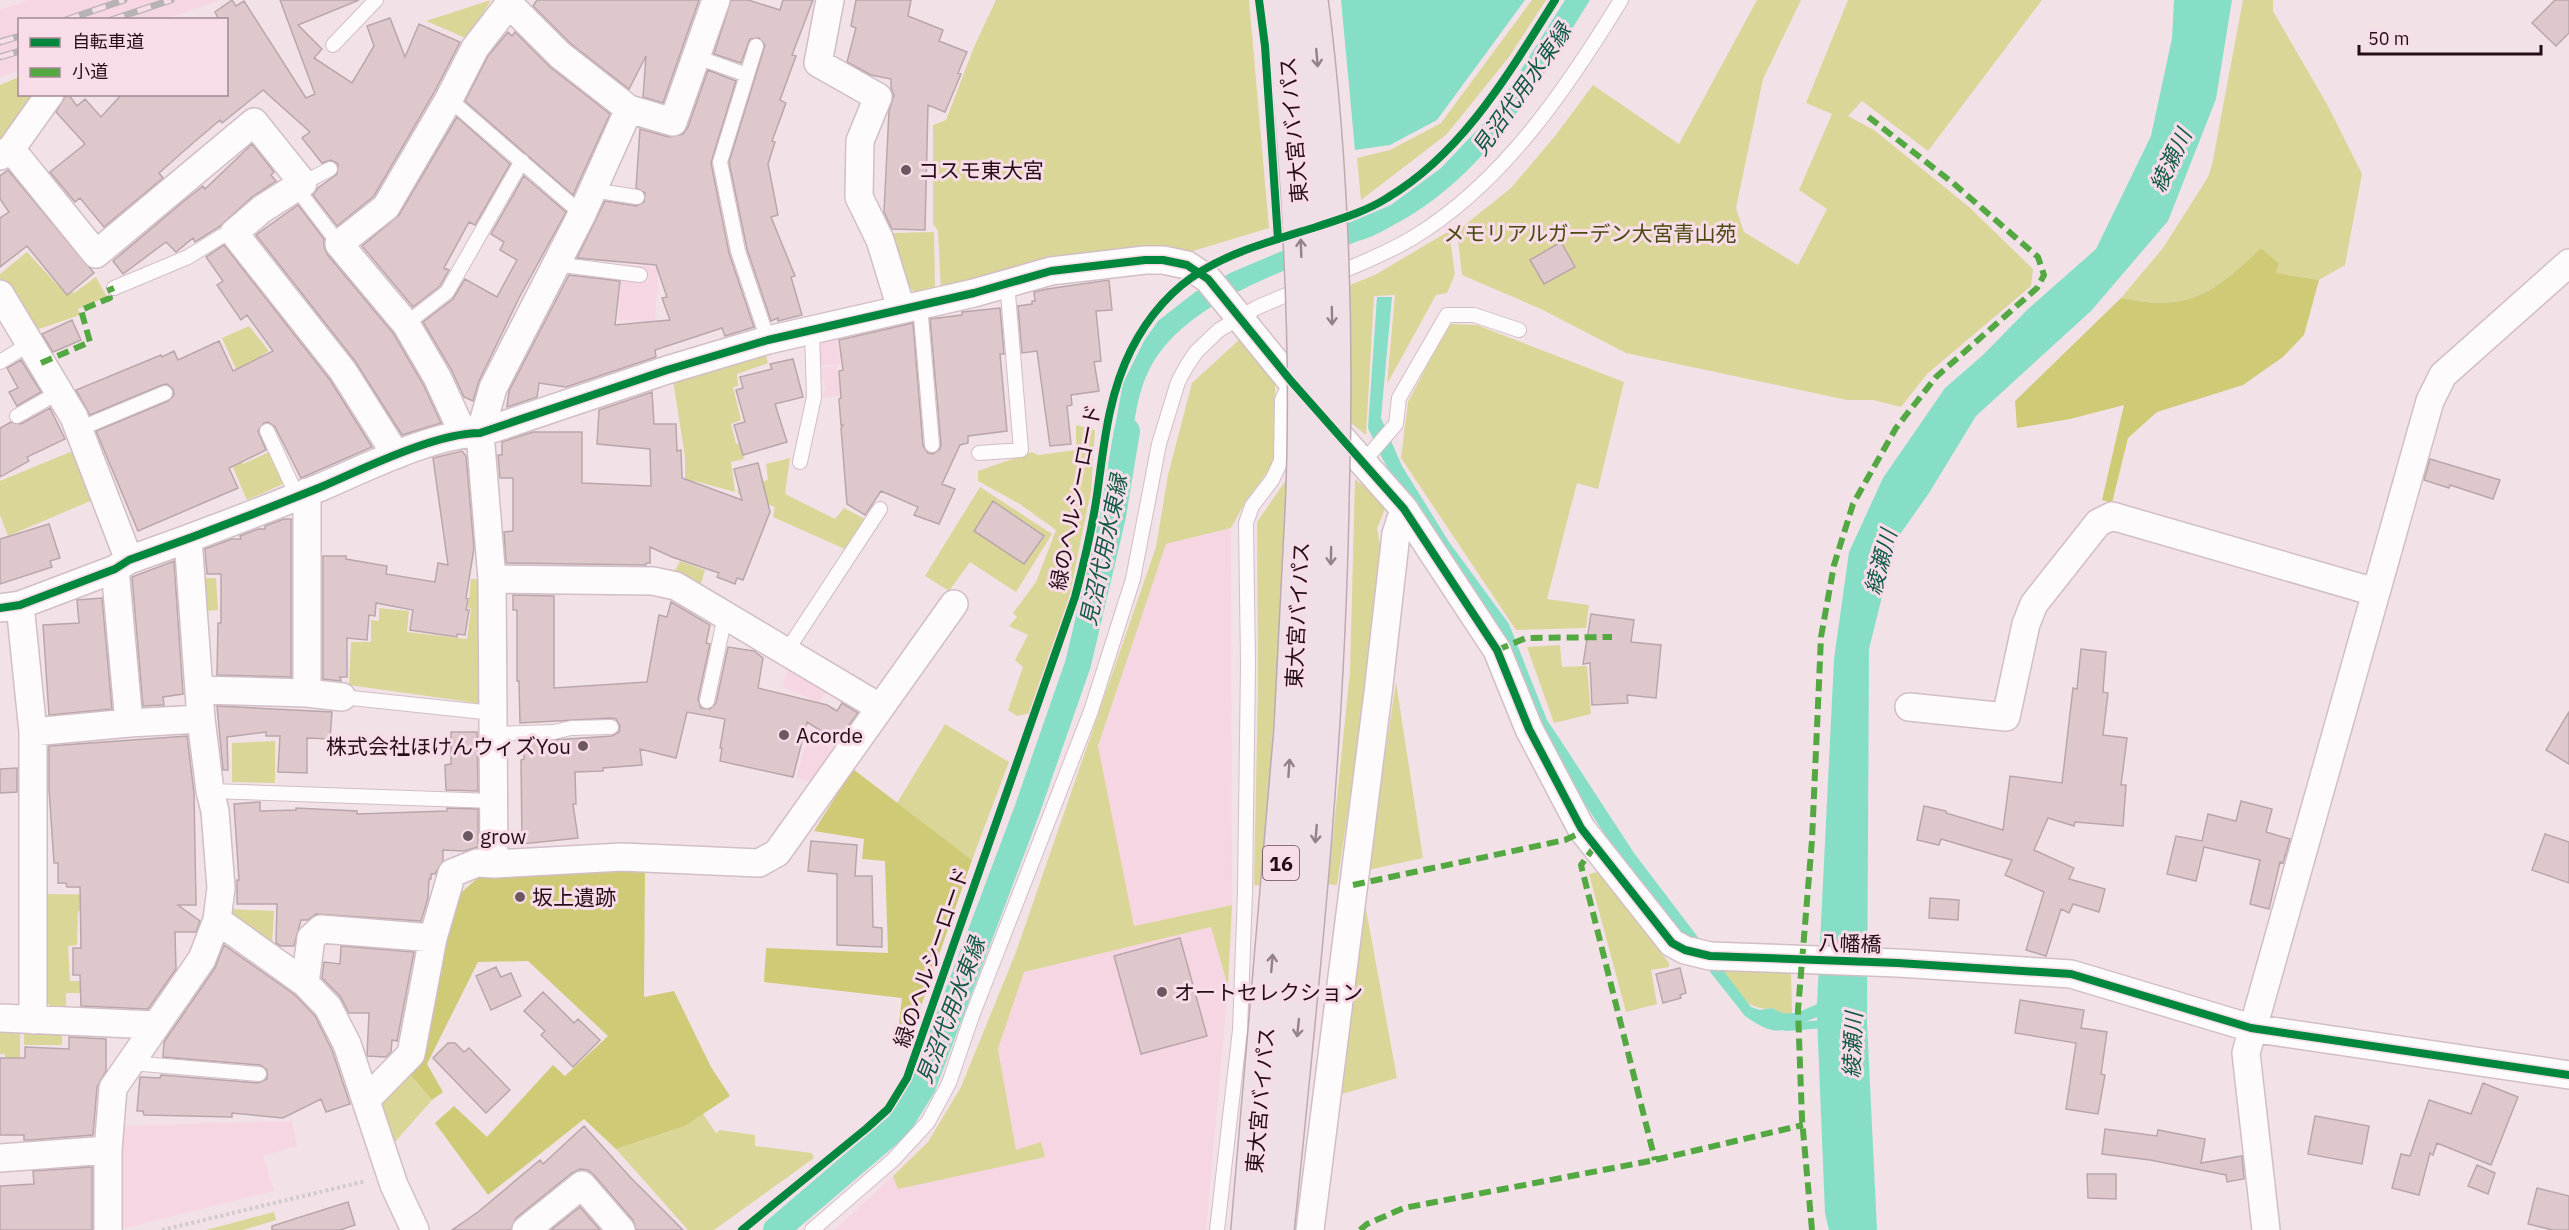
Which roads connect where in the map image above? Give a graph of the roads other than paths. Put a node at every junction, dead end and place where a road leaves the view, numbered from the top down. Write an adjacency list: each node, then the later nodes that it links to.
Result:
1 (376, 0): 8 (lane)
2 (716, 0): 10 (street)
3 (830, 0): 29 (street)
4 (1281, 0): 50 (highway, 東大宮バイパス / 16, one-way to 4, bridge)
5 (1311, 0): 50 (highway, 東大宮バイパス / 16, one-way to 50, bridge)
6 (1621, 0): 30 (lane)
7 (506, 2): 13 (street); 14 (street)
8 (333, 45)
9 (756, 46): 11 (lane)
10 (697, 57): 11 (lane); 14 (street)
11 (747, 75): 34 (lane)
12 (48, 96): 15 (street)
13 (449, 99): 16 (lane); 22 (street)
14 (629, 109): 20 (street)
15 (6, 152): 18 (street)
16 (522, 161): 20 (lane); 31 (lane)
17 (330, 169): 18 (lane)
18 (303, 183): 21 (street); 22 (lane)
19 (637, 196): 20 (lane)
20 (587, 202): 24 (street)
21 (234, 233): 27 (lane); 46 (street)
22 (339, 244): 31 (street)
23 (2569, 263): 56 (street)
24 (555, 264): 25 (lane); 43 (street)
25 (640, 275)
26 (1007, 282): 29 (street); 30 (street); 45 (lane)
27 (114, 288)
28 (0, 294): 35 (street)
29 (910, 306): 32 (street); 44 (lane)
30 (1234, 313): 37 (street); 92 (lane)
31 (406, 324): 43 (street)
32 (812, 330): 34 (street); 48 (lane)
33 (1518, 330): 47 (lane)
34 (768, 340): 43 (street)
35 (29, 344): 36 (lane); 38 (street)
36 (0, 362)
37 (1291, 381): 47 (street); 93 (lane)
38 (58, 392): 40 (lane); 41 (street)
39 (165, 393): 41 (lane)
40 (17, 416)
41 (79, 429): 54 (street)
42 (267, 431): 49 (lane)
43 (471, 433): 46 (street); 55 (street)
44 (932, 445)
45 (979, 453)
46 (396, 455): 49 (street)
47 (1368, 459): 52 (street)
48 (800, 462)
49 (302, 494): 53 (street); 62 (street)
50 (1317, 496): 94 (highway, 東大宮バイパス / 16, one-way to 50); 95 (highway, 東大宮バイパス / 16, one-way to 95)
51 (880, 509): 60 (lane)
52 (1404, 509): 81 (street, 八幡橋); 96 (street)
53 (188, 539): 54 (street); 61 (street)
54 (122, 564): 58 (street); 68 (street)
55 (492, 579): 59 (street); 69 (street)
56 (2375, 592): 66 (street); 81 (street)
57 (954, 604): 65 (street)
58 (10, 607): 71 (street)
59 (725, 616): 60 (street); 64 (lane)
60 (786, 652): 65 (street)
61 (200, 690): 62 (street); 67 (street)
62 (307, 693): 63 (street)
63 (342, 697): 69 (lane)
64 (707, 701)
65 (879, 707): 74 (street)
66 (1909, 707)
67 (201, 719): 68 (street); 72 (street)
68 (129, 723): 71 (street)
69 (493, 723): 70 (lane); 73 (street)
70 (611, 727)
71 (33, 732): 79 (street)
72 (210, 790): 73 (lane); 75 (street)
73 (494, 801): 74 (street)
74 (494, 864): 76 (street)
75 (217, 920): 77 (street); 80 (street)
76 (433, 938): 77 (street); 85 (street)
77 (305, 982): 85 (street)
78 (0, 1018): 79 (street)
79 (33, 1020): 80 (street)
80 (155, 1025): 82 (street)
81 (2251, 1028): 84 (street, 八幡橋); 97 (street)
82 (131, 1063): 83 (lane); 86 (street)
83 (259, 1074)
84 (2569, 1075)
85 (366, 1100): 89 (street)
86 (108, 1150): 87 (street); 88 (street)
87 (0, 1158)
88 (108, 1230)
89 (415, 1230)
90 (526, 1230): 91 (street)
91 (621, 1230)
92 (812, 1230)
93 (1217, 1230)
94 (1248, 1230)
95 (1277, 1230)
96 (1310, 1230)
97 (2266, 1230)

